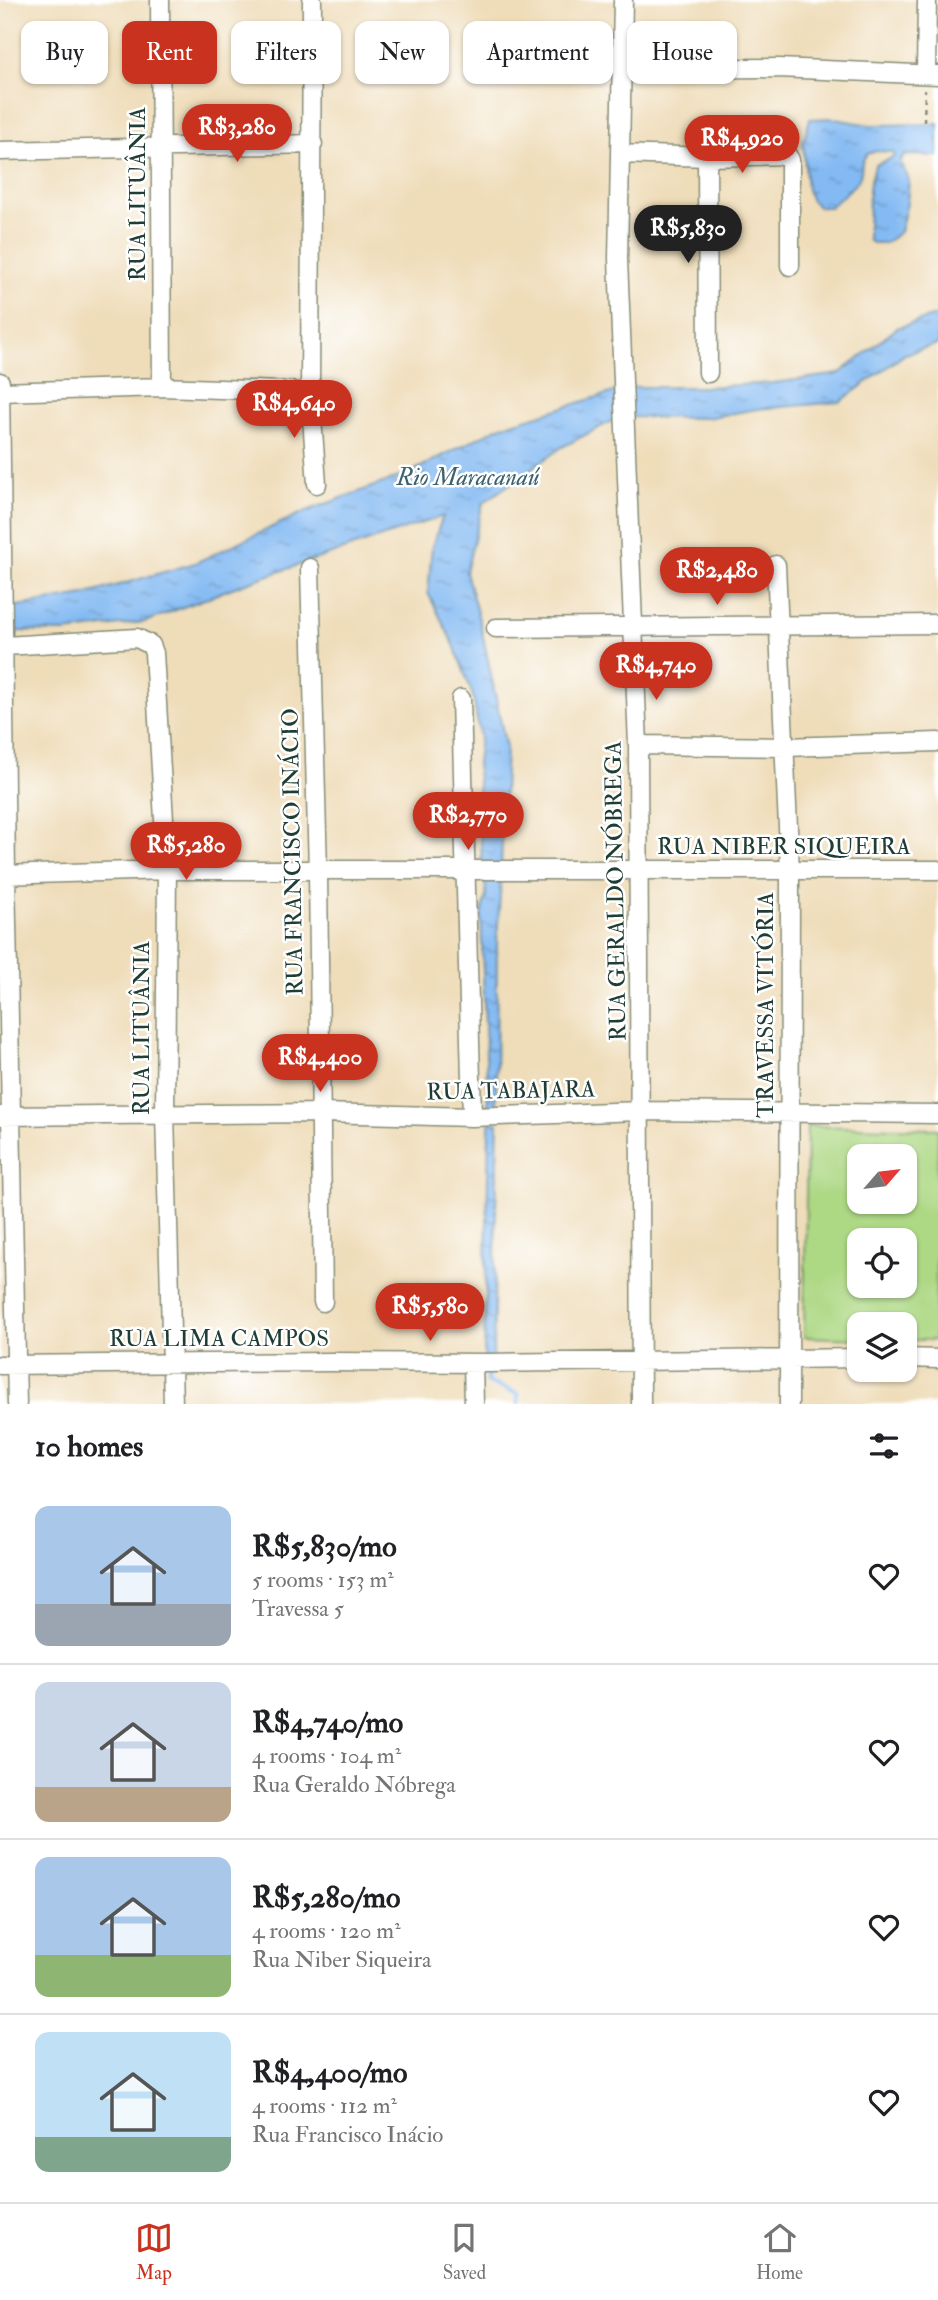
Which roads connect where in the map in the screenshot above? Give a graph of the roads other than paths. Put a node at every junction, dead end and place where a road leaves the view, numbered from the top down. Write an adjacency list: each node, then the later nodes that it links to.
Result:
1 (160, 0): 8 (street, RUA LITUÂNIA)
2 (312, 0): 7 (street)
3 (623, 0): 5 (street, RUA GERALDO NÓBREGA)
4 (928, 0): 6 (street)
5 (622, 69): 6 (street); 10 (street, RUA GERALDO NÓBREGA)
6 (932, 74)
7 (313, 144): 8 (street); 17 (street)
8 (161, 146): 9 (street); 15 (street, RUA LITUÂNIA)
9 (0, 151)
10 (621, 154): 11 (street); 23 (street, RUA GERALDO NÓBREGA)
11 (707, 157): 12 (street); 13 (street)
12 (790, 266)
13 (708, 373)
14 (0, 382): 16 (street)
15 (162, 387): 16 (street); 17 (street)
16 (0, 391): 25 (street)
17 (310, 393): 18 (street)
18 (317, 484)
19 (776, 565): 22 (street, TRAVESSA VITÓRIA)
20 (310, 568): 34 (street, RUA FRANCISCO INÁCIO)
21 (938, 624): 22 (street)
22 (779, 625): 23 (street); 29 (street, TRAVESSA VITÓRIA)
23 (633, 627): 24 (street); 28 (street, RUA GERALDO NÓBREGA)
24 (496, 628)
25 (5, 646): 30 (street, RUA LITUÂNIA); 36 (street)
26 (461, 699): 35 (street)
27 (938, 741): 29 (street)
28 (638, 745): 29 (street); 32 (street, RUA GERALDO NÓBREGA)
29 (785, 747): 33 (street, TRAVESSA VITÓRIA)
30 (167, 870): 34 (street, RUA NIBER SIQUEIRA); 36 (street, RUA NIBER SIQUEIRA); 40 (street, RUA LITUÂNIA)
31 (938, 870): 33 (street, RUA NIBER SIQUEIRA)
32 (640, 871): 33 (street, RUA NIBER SIQUEIRA); 35 (street, RUA NIBER SIQUEIRA); 37 (street, RUA GERALDO NÓBREGA)
33 (790, 871): 38 (street, TRAVESSA VITÓRIA)
34 (318, 872): 35 (street, RUA NIBER SIQUEIRA); 39 (street, RUA FRANCISCO INÁCIO)
35 (467, 872): 43 (street)
36 (3, 874): 42 (street)
37 (641, 1111): 38 (street, RUA TABAJARA); 43 (street, RUA TABAJARA); 49 (street, RUA GERALDO NÓBREGA)
38 (789, 1112): 41 (street, RUA TABAJARA); 45 (street, TRAVESSA VITÓRIA)
39 (322, 1113): 40 (street, RUA TABAJARA); 43 (street, RUA TABAJARA); 44 (street, RUA FRANCISCO INÁCIO)
40 (165, 1114): 42 (street, RUA TABAJARA); 50 (street, RUA LITUÂNIA)
41 (938, 1114)
42 (6, 1116): 52 (street)
43 (472, 1117)
44 (323, 1302)
45 (789, 1358): 46 (street, RUA LIMA CAMPOS); 49 (street, RUA LIMA CAMPOS); 57 (street, TRAVESSA VITÓRIA)
46 (847, 1358)
47 (917, 1359): 48 (street)
48 (938, 1359)
49 (641, 1360): 51 (street, RUA LIMA CAMPOS); 56 (street, RUA GERALDO NÓBREGA)
50 (172, 1363): 51 (street, RUA LIMA CAMPOS); 52 (street, RUA LIMA CAMPOS); 54 (street, RUA LITUÂNIA)
51 (473, 1363): 55 (street)
52 (8, 1365): 53 (street)
53 (17, 1404)
54 (173, 1404)
55 (474, 1404)
56 (640, 1404)
57 (789, 1404)

